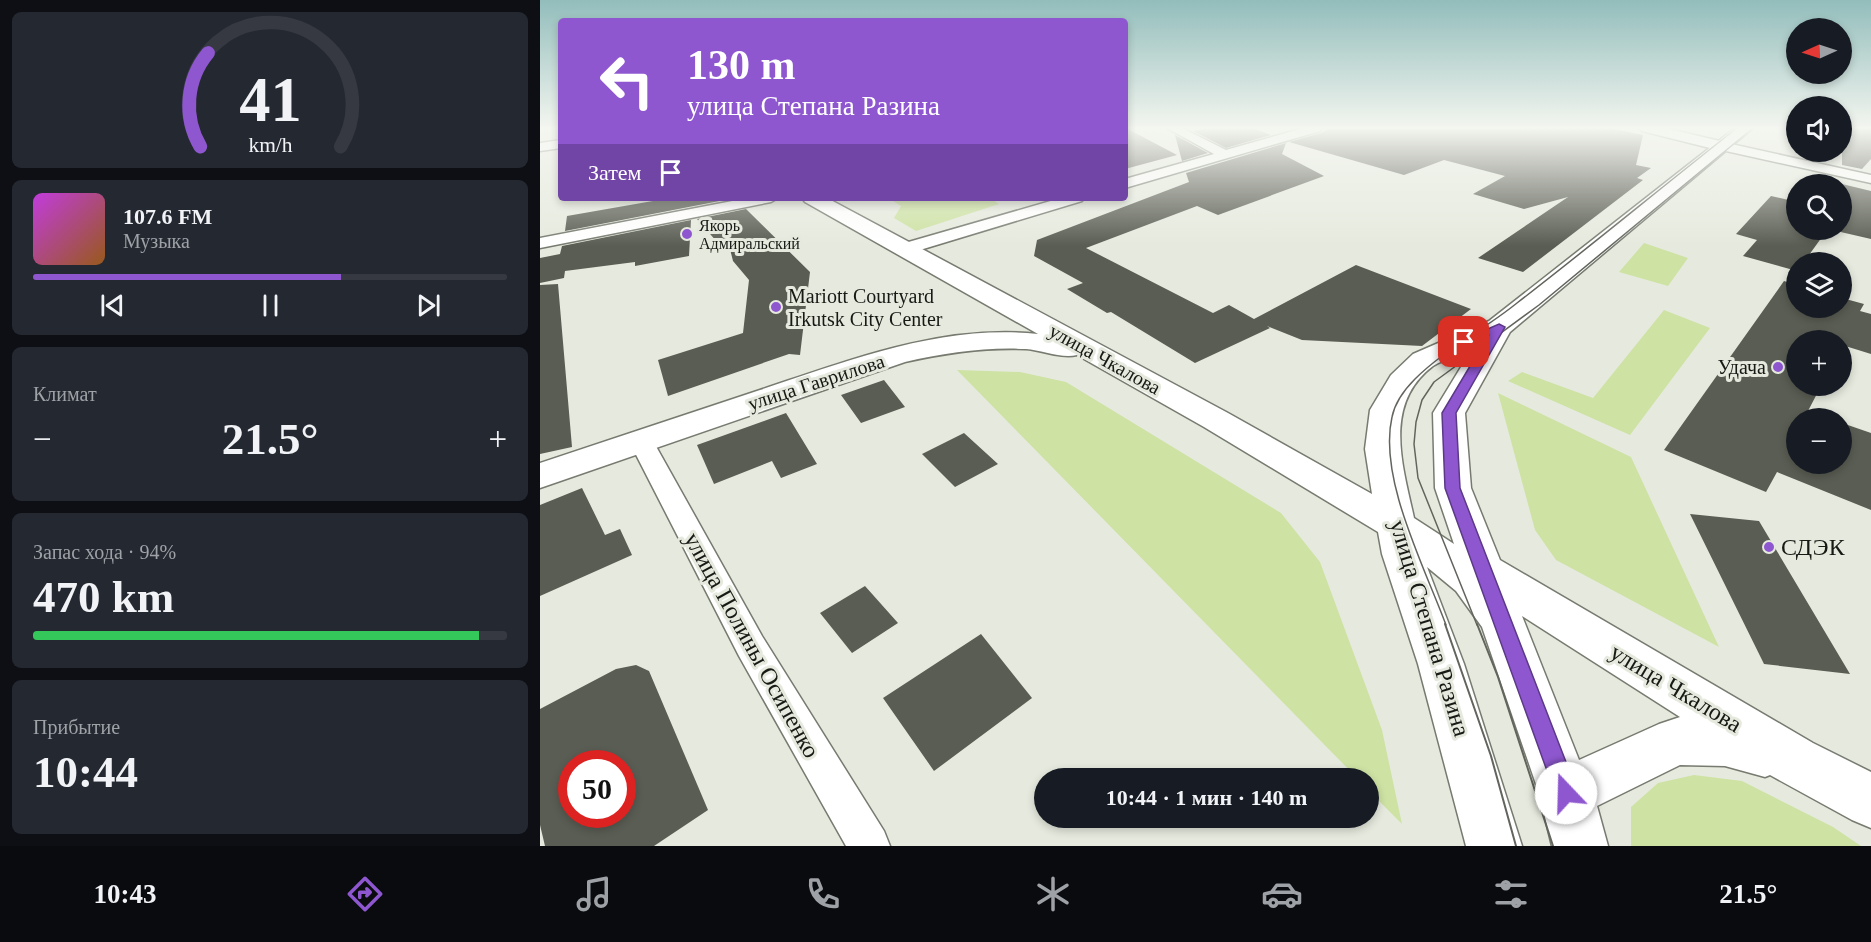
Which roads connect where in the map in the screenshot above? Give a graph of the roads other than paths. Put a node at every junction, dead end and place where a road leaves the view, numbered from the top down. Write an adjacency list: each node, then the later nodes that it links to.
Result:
1 (1180, 167): 5 (street)
2 (1696, 167): 11 (main road, улица Степана Разина)
3 (1819, 167): 4 (street)
4 (1871, 179)
5 (1128, 183)
6 (756, 201): 9 (street)
7 (817, 201): 10 (main road, улица Чкалова)
8 (1067, 201): 10 (street)
9 (540, 243)
10 (904, 249): 12 (main road, улица Чкалова)
11 (1499, 327): 15 (main road, улица Степана Разина); 16 (main road, улица Степана Разина)
12 (1100, 356): 13 (main road, улица Гаврилова); 15 (main road, улица Чкалова)
13 (641, 441): 14 (main road, улица Гаврилова); 21 (street, улица Полины Осипенко)
14 (540, 476)
15 (1395, 524): 17 (main road, улица Чкалова); 22 (main road, улица Степана Разина)
16 (1483, 570): 17 (main road, улица Степана Разина); 18 (main road, улица Чкалова)
17 (1503, 621): 19 (main road, улица Степана Разина)
18 (1795, 760): 19 (main road); 20 (main road, улица Чкалова)
19 (1566, 793): 23 (main road, улица Степана Разина)
20 (1871, 801)
21 (868, 846)
22 (1494, 846)
23 (1580, 846)

